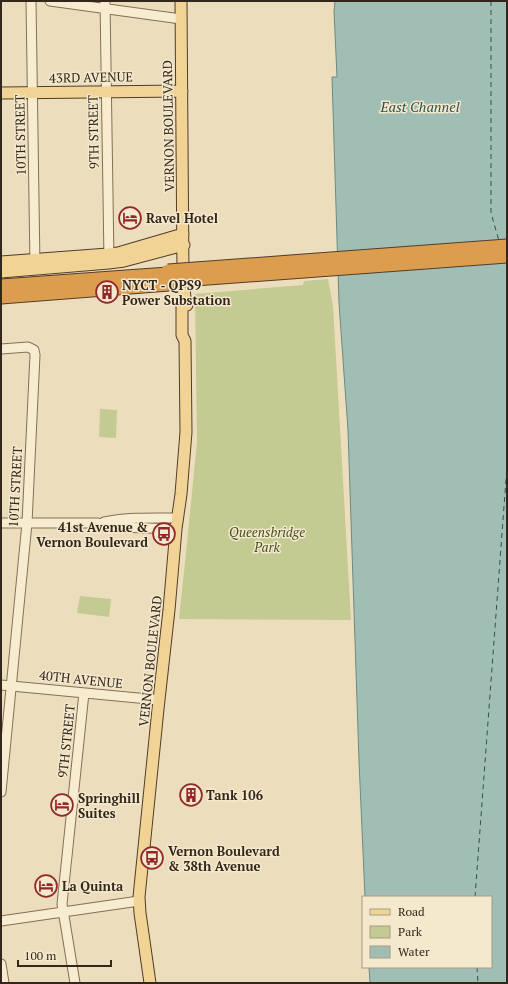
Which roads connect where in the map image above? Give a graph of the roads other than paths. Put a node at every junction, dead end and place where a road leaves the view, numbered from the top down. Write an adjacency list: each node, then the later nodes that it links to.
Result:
1 (31, 1): 9 (street, 10TH STREET)
2 (50, 1): 4 (street)
3 (181, 1): 5 (main road, VERNON BOULEVARD)
4 (105, 5): 5 (street); 6 (street, 9TH STREET)
5 (181, 19): 7 (main road, VERNON BOULEVARD)
6 (106, 91): 7 (main road, 43RD AVENUE); 9 (main road, 43RD AVENUE); 14 (street, 9TH STREET)
7 (182, 91): 10 (main road, VERNON BOULEVARD)
8 (1, 92): 9 (main road, 43RD AVENUE)
9 (32, 92): 17 (street, 10TH STREET)
10 (183, 239): 14 (main road); 24 (main road, VERNON BOULEVARD)
11 (507, 246): 20 (highway, bridge)
12 (507, 249): 20 (highway, bridge)
13 (507, 256): 19 (highway, bridge)
14 (108, 259): 17 (main road)
15 (507, 259): 19 (highway, bridge)
16 (1, 262): 17 (main road)
17 (35, 264): 18 (main road)
18 (1, 272)
19 (168, 283): 21 (highway); 22 (highway)
20 (1, 284)
21 (1, 294)
22 (1, 297)
23 (1, 349): 26 (street, 10TH STREET)
24 (178, 518): 27 (street); 28 (main road, VERNON BOULEVARD)
25 (1, 523): 26 (street)
26 (27, 523): 27 (street); 30 (street, 10TH STREET)
27 (97, 524): 28 (street)
28 (176, 530): 32 (main road, VERNON BOULEVARD)
29 (1, 685): 30 (street, 40TH AVENUE)
30 (11, 685): 31 (street, 40TH AVENUE); 33 (street, 10TH STREET)
31 (84, 693): 32 (street, 40TH AVENUE); 35 (street, 9TH STREET)
32 (159, 700): 34 (main road, VERNON BOULEVARD)
33 (1, 792)
34 (139, 901): 35 (street); 40 (main road, VERNON BOULEVARD)
35 (64, 912): 36 (street); 39 (street, 9TH STREET)
36 (1, 921)
37 (1, 964): 38 (street)
38 (4, 983)
39 (75, 983)
40 (150, 983)

